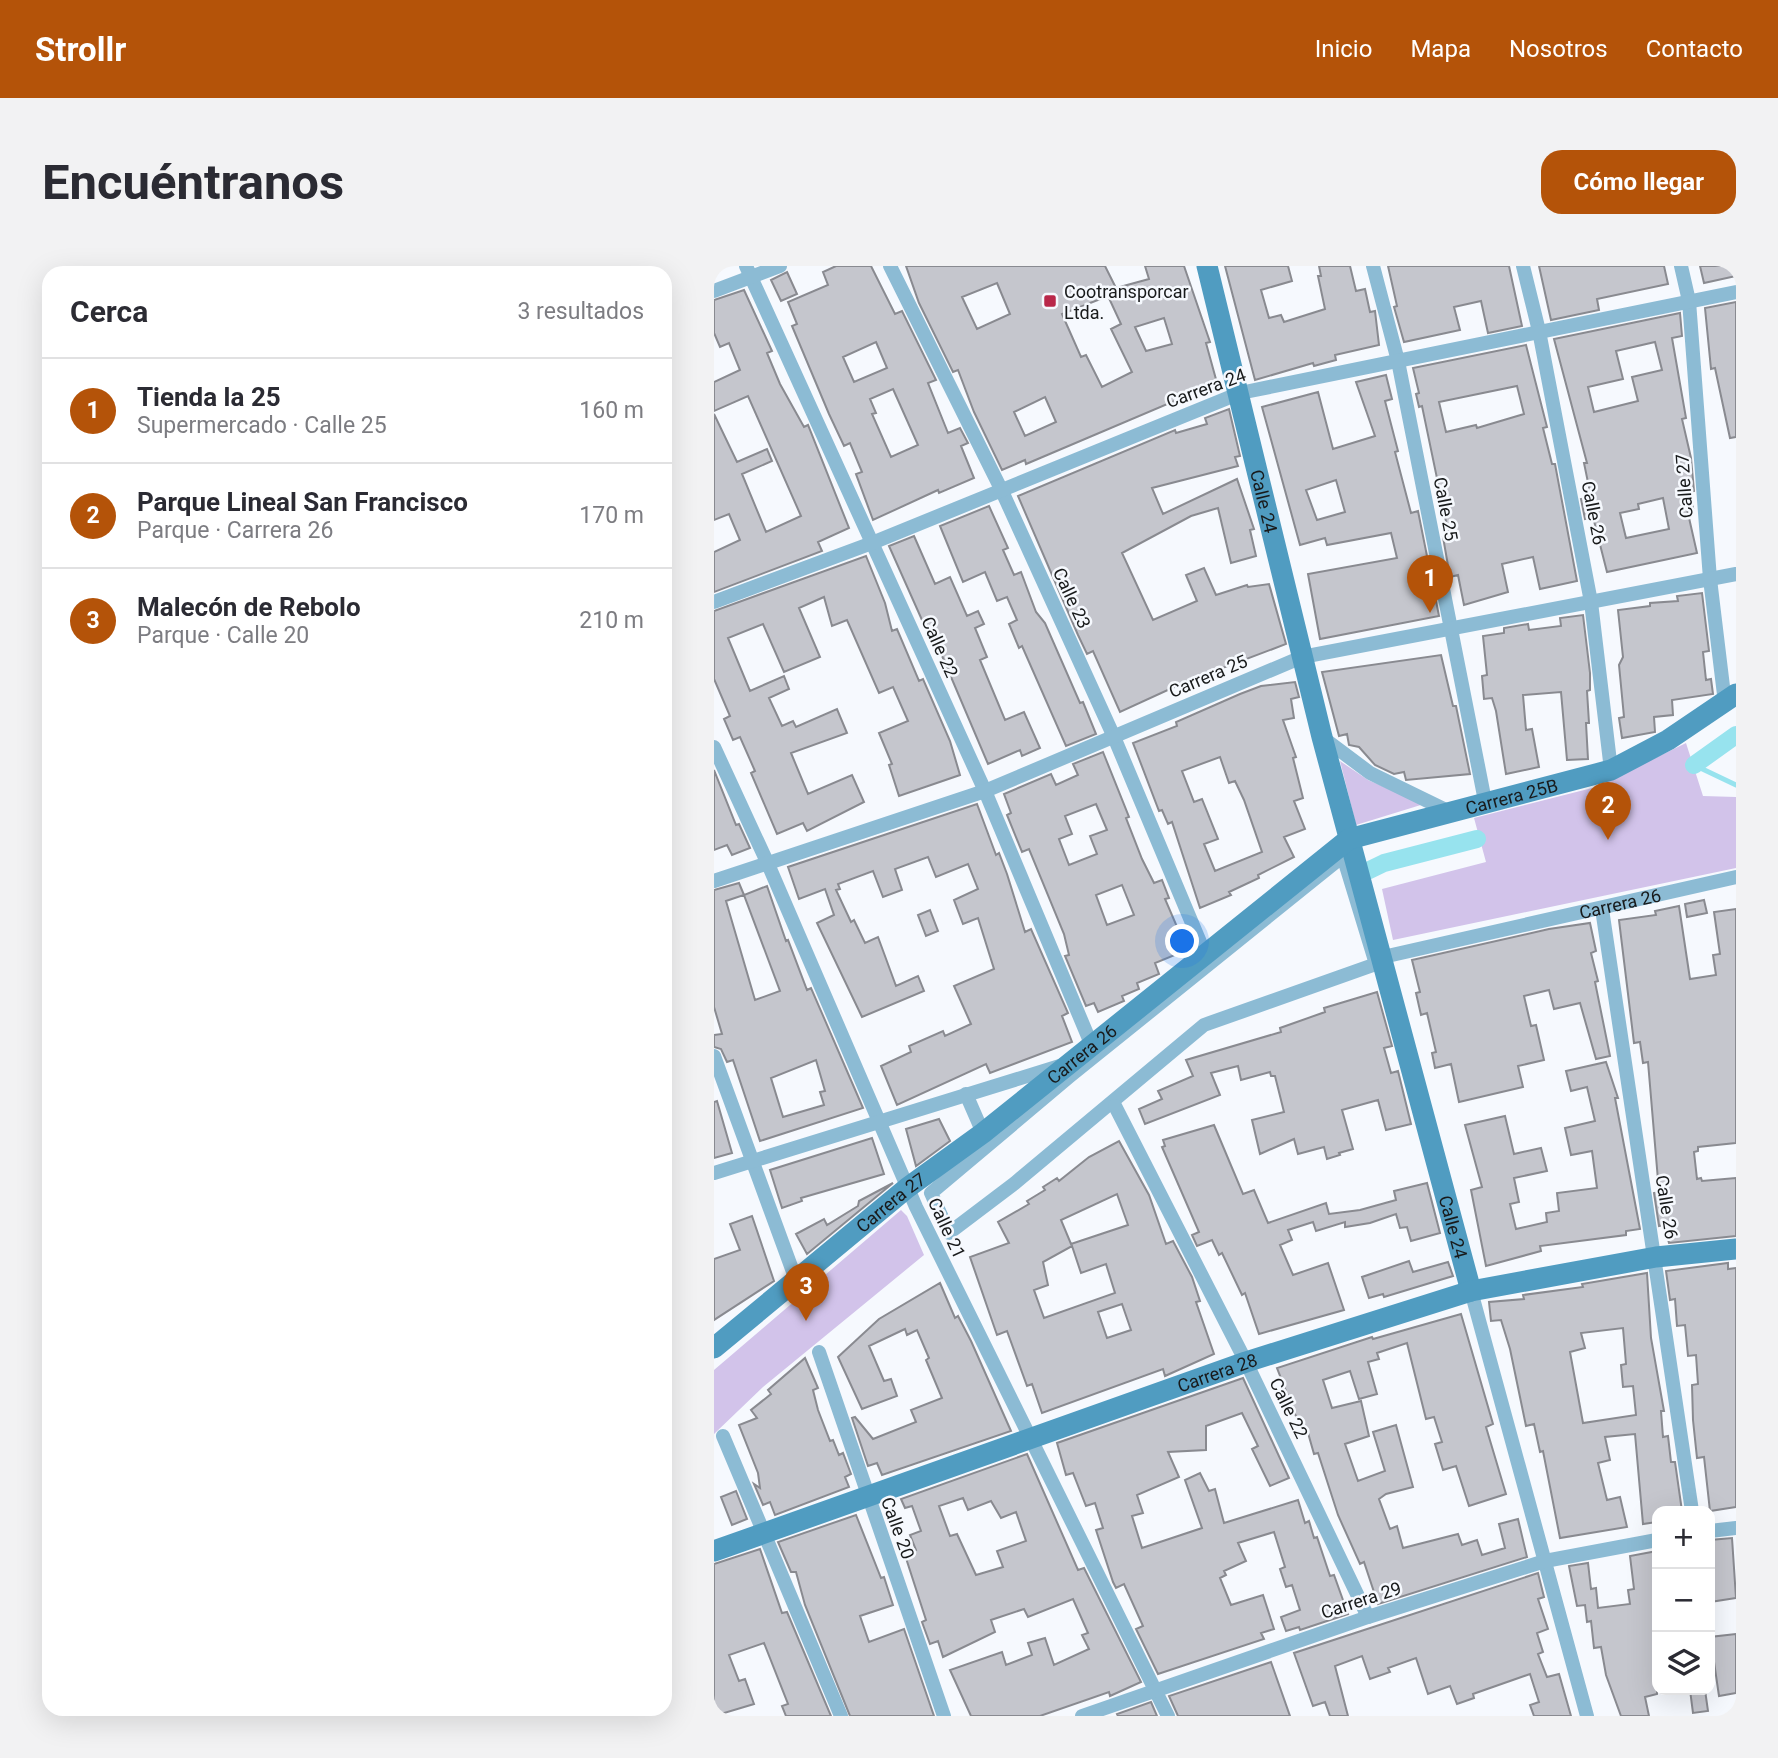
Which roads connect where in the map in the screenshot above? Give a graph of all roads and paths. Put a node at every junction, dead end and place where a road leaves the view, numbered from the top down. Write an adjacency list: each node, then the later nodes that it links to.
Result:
1 (780, 266): 7 (street)
2 (890, 266): 14 (street, Calle 23)
3 (1207, 266): 13 (street, Calle 24)
4 (1373, 266): 12 (street, Calle 25)
5 (1523, 266): 11 (street, Calle 26)
6 (1681, 266): 10 (street, Calle 27)
7 (748, 272): 8 (street); 15 (street, Calle 22)
8 (714, 291)
9 (1736, 292): 10 (street, Carrera 24)
10 (1689, 301): 11 (street, Carrera 24); 17 (street, Calle 27)
11 (1539, 331): 12 (street, Carrera 24); 19 (street, Calle 26)
12 (1398, 361): 13 (street, Carrera 24); 20 (street, Calle 25)
13 (1240, 393): 14 (street, Carrera 24); 21 (street, Calle 24)
14 (1001, 489): 15 (street, Carrera 24); 23 (street, Calle 23)
15 (872, 543): 18 (street, Carrera 24); 27 (street, Calle 22)
16 (1736, 574): 17 (street, Carrera 25)
17 (1710, 579): 19 (street, Carrera 25); 22 (street, Calle 27)
18 (714, 602)
19 (1591, 602): 20 (street, Carrera 25); 26 (street, Calle 26)
20 (1449, 629): 21 (street, Carrera 25); 28 (street, Calle 25)
21 (1302, 657): 23 (street, Carrera 25); 24 (street, Calle 24)
22 (1730, 699): 26 (street, Carrera 25B)
23 (1114, 737): 27 (street, Carrera 25); 35 (street, Calle 23)
24 (1322, 737): 29 (street); 30 (street, Calle 24)
25 (714, 747): 31 (street, Calle 21)
26 (1611, 770): 28 (street, Carrera 25B)
27 (985, 790): 31 (street, Carrera 25); 38 (street, Calle 22)
28 (1485, 802): 29 (street, Carrera 25B)
29 (1448, 811): 30 (street, Carrera 25B)
30 (1352, 846): 35 (street, Carrera 26); 36 (street, Calle 24)
31 (768, 864): 33 (street, Carrera 25); 43 (street, Calle 21)
32 (1736, 877): 34 (street, Carrera 26)
33 (714, 881)
34 (1602, 909): 36 (street, Carrera 26); 49 (street, Calle 26)
35 (1205, 954): 38 (street, Carrera 26)
36 (1382, 963): 36 (street); 37 (street, Carrera 26); 51 (street, Calle 24)
37 (1207, 1032)
38 (1092, 1046): 40 (street, Carrera 26)
39 (714, 1056): 45 (street)
40 (1071, 1062): 41 (street, Carrera 26); 44 (street, Carrera 27)
41 (966, 1094): 43 (street, Carrera 26); 44 (street)
42 (1115, 1106): 54 (street, Calle 22)
43 (878, 1122): 45 (street, Carrera 26); 47 (street, Calle 21)
44 (983, 1133): 47 (street, Carrera 27)
45 (751, 1162): 46 (street, Carrera 26); 50 (street)
46 (714, 1173)
47 (912, 1198): 50 (street, Carrera 27); 56 (street, Calle 21)
48 (1736, 1249): 49 (street, Carrera 28)
49 (1656, 1257): 51 (street, Carrera 28); 58 (street, Calle 26)
50 (796, 1280): 52 (street, Carrera 27)
51 (1471, 1291): 54 (street, Carrera 28); 64 (street, Calle 24)
52 (714, 1348)
53 (819, 1352): 57 (street, Calle 20)
54 (1246, 1362): 56 (street, Carrera 28); 65 (street, Calle 22)
55 (723, 1437): 61 (street)
56 (1030, 1439): 57 (street, Carrera 28); 66 (street, Calle 21)
57 (866, 1495): 61 (street, Carrera 28); 68 (street, Calle 20)
58 (1691, 1506)
59 (1736, 1528): 60 (street)
60 (1715, 1530)
61 (765, 1533): 63 (street, Carrera 28); 67 (street)
62 (1652, 1541): 64 (street, Carrera 29)
63 (714, 1551)
64 (1545, 1561): 65 (street, Carrera 29); 71 (street, Calle 24)
65 (1368, 1617): 66 (street, Carrera 29)
66 (1156, 1691): 69 (street, Carrera 29); 70 (street, Calle 21)
67 (841, 1716)
68 (944, 1716)
69 (1082, 1716)
70 (1168, 1716)
71 (1587, 1716)

